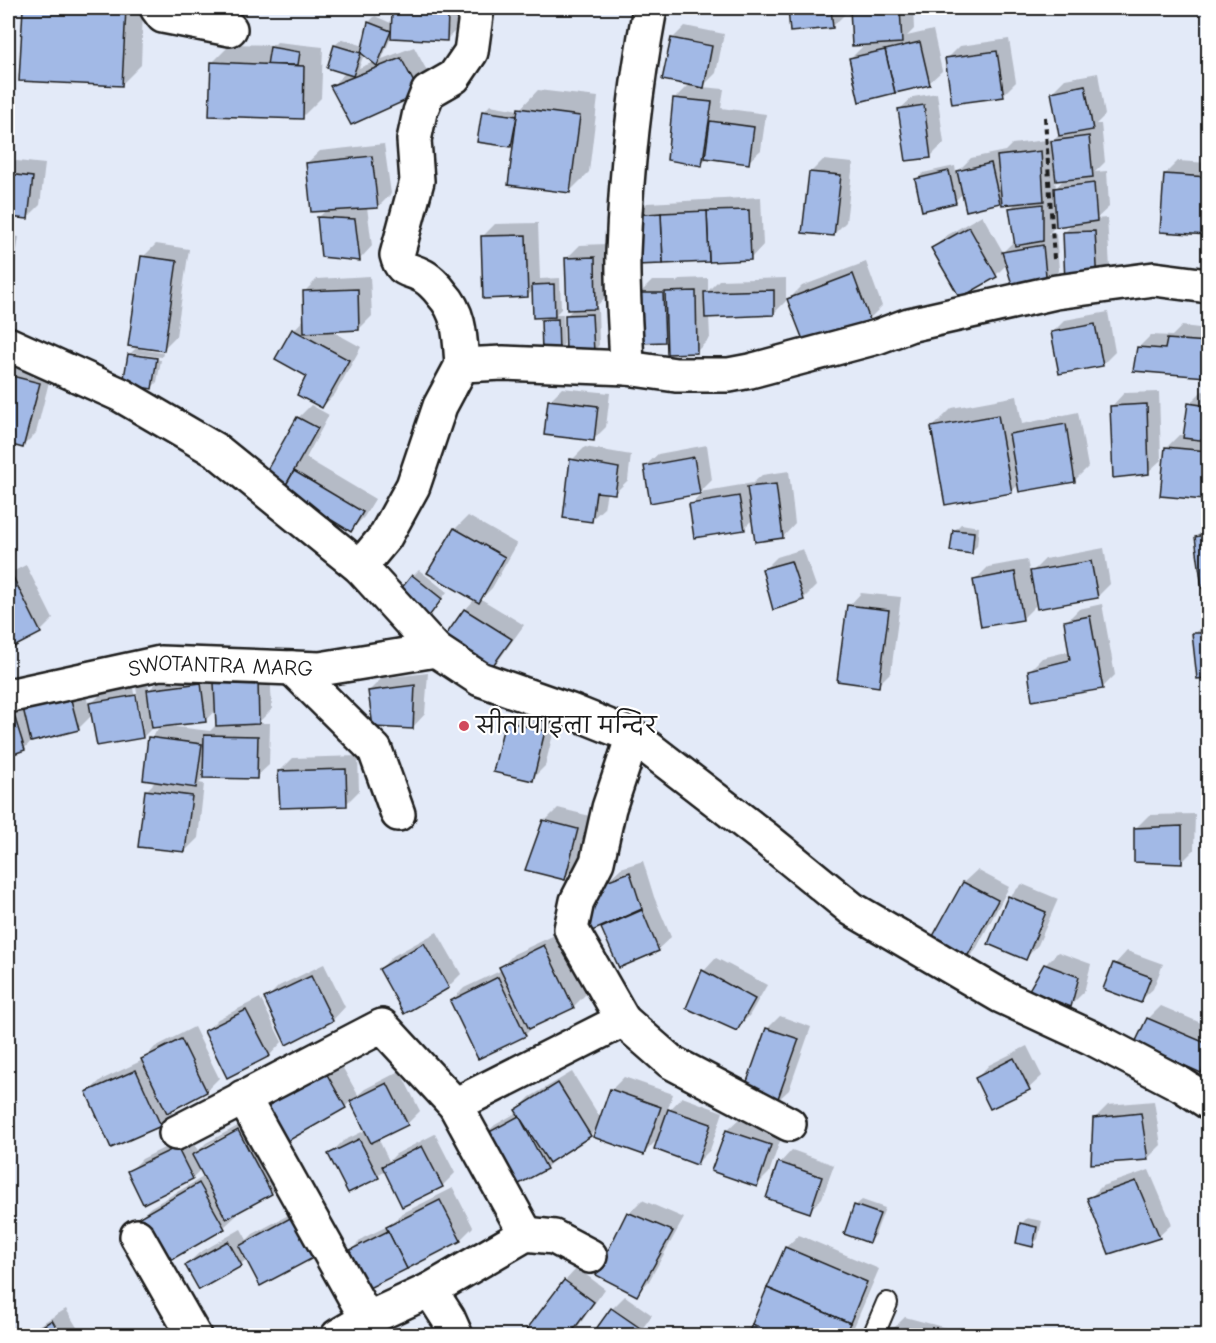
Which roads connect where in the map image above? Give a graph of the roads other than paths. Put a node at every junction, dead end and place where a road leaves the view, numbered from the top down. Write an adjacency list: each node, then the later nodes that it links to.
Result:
1 (158, 8): 4 (street)
2 (477, 8): 7 (street)
3 (650, 8): 8 (street)
4 (230, 29)
5 (1209, 286): 8 (street)
6 (8, 344): 9 (street)
7 (462, 366): 8 (street); 9 (street)
8 (627, 368)
9 (360, 567): 10 (street)
10 (436, 650): 11 (street, SWOTANTRA MARG); 13 (street)
11 (292, 668): 12 (street, SWOTANTRA MARG); 14 (street)
12 (8, 696)
13 (633, 736): 15 (street); 17 (street)
14 (398, 814)
15 (623, 1020): 18 (street); 19 (street)
16 (243, 1097): 18 (street); 20 (street); 26 (street)
17 (1209, 1102)
18 (455, 1105): 21 (street)
19 (789, 1124)
20 (176, 1133)
21 (526, 1234): 23 (street); 24 (street)
22 (137, 1236): 27 (street)
23 (590, 1256)
24 (430, 1290): 26 (street); 29 (street)
25 (887, 1303): 30 (lane)
26 (367, 1319): 28 (street)
27 (194, 1335)
28 (338, 1335)
29 (456, 1335)
30 (873, 1335)

